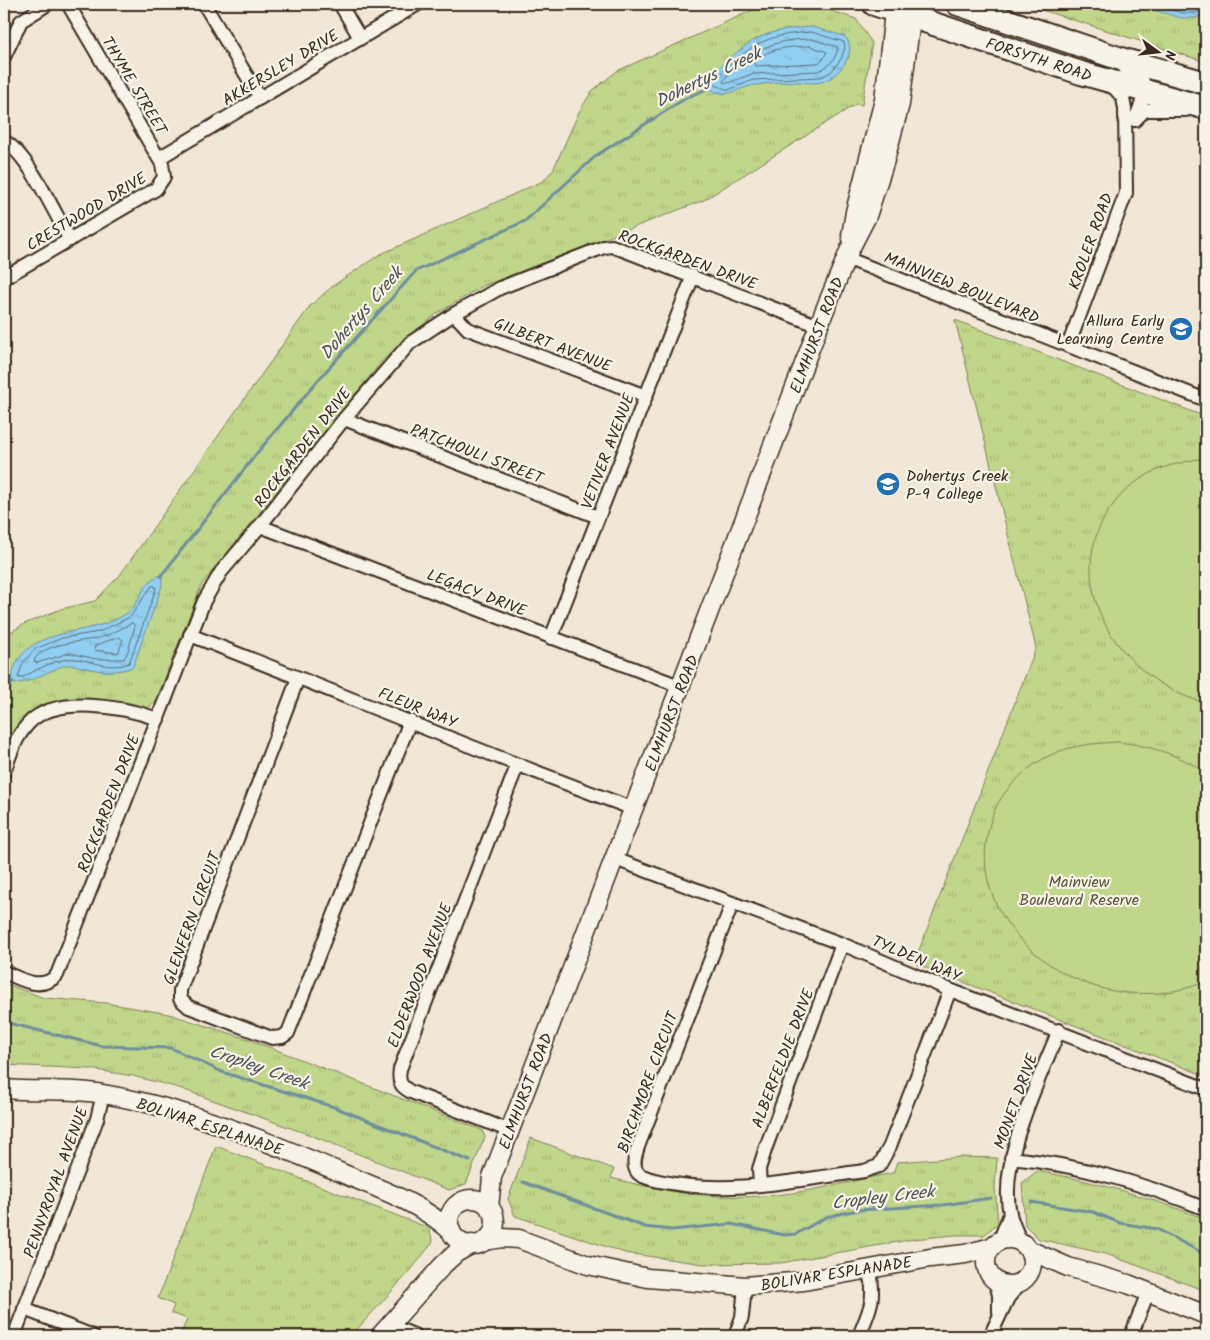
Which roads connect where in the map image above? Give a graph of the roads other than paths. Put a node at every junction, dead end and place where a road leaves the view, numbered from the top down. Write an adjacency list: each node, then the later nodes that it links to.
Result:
1 (48, 4): 10 (street)
2 (68, 4): 19 (street, THYME STREET)
3 (204, 4): 14 (street)
4 (340, 4): 9 (street)
5 (418, 4): 9 (street, AKKERSLEY DRIVE)
6 (958, 4): 8 (highway, FORSYTH ROAD)
7 (898, 8): 11 (highway, FORSYTH ROAD); 21 (street, ELMHURST ROAD)
8 (1031, 28): 12 (highway, FORSYTH ROAD); 13 (street)
9 (360, 38): 14 (street, AKKERSLEY DRIVE)
10 (4, 57)
11 (1108, 81): 13 (highway, FORSYTH ROAD); 18 (street, KROLER ROAD)
12 (1206, 83)
13 (1145, 91): 15 (highway, FORSYTH ROAD); 16 (street)
14 (260, 98): 19 (street, AKKERSLEY DRIVE)
15 (1206, 109): 16 (street)
16 (1135, 120): 18 (street)
17 (4, 141): 20 (street)
18 (1126, 143): 26 (street, KROLER ROAD)
19 (158, 158): 20 (street, CRESTWOOD DRIVE)
20 (70, 240): 23 (street, CRESTWOOD DRIVE)
21 (848, 254): 25 (street, ELMHURST ROAD); 26 (street, MAINVIEW BOULEVARD)
22 (692, 276): 24 (street, ROCKGARDEN DRIVE); 25 (street, ROCKGARDEN DRIVE); 27 (street, VETIVER AVENUE)
23 (4, 278)
24 (454, 314): 27 (street, GILBERT AVENUE); 29 (street, ROCKGARDEN DRIVE)
25 (819, 326): 35 (street, ELMHURST ROAD)
26 (1068, 346): 28 (street, MAINVIEW BOULEVARD)
27 (646, 396): 30 (street, VETIVER AVENUE)
28 (1206, 400)
29 (344, 419): 30 (street, PATCHOULI STREET); 31 (street, ROCKGARDEN DRIVE)
30 (598, 517): 33 (street, VETIVER AVENUE)
31 (260, 526): 32 (street, ROCKGARDEN DRIVE); 33 (street, LEGACY DRIVE)
32 (190, 635): 34 (street, FLEUR WAY); 36 (street, ROCKGARDEN DRIVE)
33 (551, 638): 35 (street, LEGACY DRIVE)
34 (298, 678): 37 (street, FLEUR WAY); 37 (street, GLENFERN CIRCUIT)
35 (682, 687): 40 (street, ELMHURST ROAD)
36 (158, 719): 39 (street); 44 (street, ROCKGARDEN DRIVE)
37 (410, 721): 38 (street, FLEUR WAY)
38 (517, 766): 40 (street, FLEUR WAY); 50 (street, ELDERWOOD AVENUE)
39 (4, 772)
40 (634, 809): 41 (street, ELMHURST ROAD)
41 (615, 859): 42 (street, TYLDEN WAY); 50 (street, ELMHURST ROAD)
42 (732, 904): 43 (street, TYLDEN WAY); 53 (street, BIRCHMORE CIRCUIT)
43 (842, 944): 45 (street, TYLDEN WAY); 53 (street, ALBERFELDIE DRIVE)
44 (4, 972)
45 (950, 990): 46 (street, TYLDEN WAY); 53 (street, BIRCHMORE CIRCUIT)
46 (1058, 1030): 48 (street, TYLDEN WAY); 51 (street, MONET DRIVE)
47 (4, 1089): 49 (street, BOLIVAR ESPLANADE)
48 (1206, 1089)
49 (103, 1094): 54 (street, BOLIVAR ESPLANADE); 72 (street, PENNYROYAL AVENUE)
50 (510, 1131): 52 (street, ELMHURST ROAD)
51 (1011, 1158): 56 (street); 58 (street, MONET DRIVE)
52 (492, 1177): 55 (street, ELMHURST ROAD); 57 (street, ELMHURST ROAD)
53 (760, 1185)
54 (408, 1201): 55 (street, BOLIVAR ESPLANADE); 59 (street, BOLIVAR ESPLANADE)
55 (465, 1201): 57 (street); 59 (street)
56 (1205, 1205)
57 (491, 1212): 60 (street, BOLIVAR ESPLANADE); 61 (street)
58 (1010, 1214): 62 (street, MONET DRIVE); 63 (street, MONET DRIVE)
59 (452, 1232): 61 (street); 65 (street)
60 (519, 1239): 61 (street, BOLIVAR ESPLANADE); 70 (street, BOLIVAR ESPLANADE)
61 (478, 1242): 65 (street)
62 (996, 1244): 63 (street); 64 (street, BOLIVAR ESPLANADE); 68 (street)
63 (1024, 1246): 66 (street); 69 (street)
64 (949, 1257): 67 (street, BOLIVAR ESPLANADE); 68 (street, BOLIVAR ESPLANADE)
65 (443, 1265): 75 (street)
66 (1068, 1267): 69 (street); 71 (street)
67 (870, 1269): 70 (street, BOLIVAR ESPLANADE); 80 (street)
68 (993, 1278): 69 (street); 73 (street)
69 (1023, 1280): 73 (street)
70 (745, 1286): 79 (street)
71 (1148, 1292): 74 (street); 82 (street)
72 (24, 1309): 76 (street, PENNYROYAL AVENUE); 77 (street)
73 (999, 1314): 81 (street)
74 (1204, 1314)
75 (384, 1331): 78 (street)
76 (14, 1336)
77 (94, 1336)
78 (416, 1336)
79 (735, 1336)
80 (859, 1336)
81 (990, 1336)
82 (1131, 1336)

